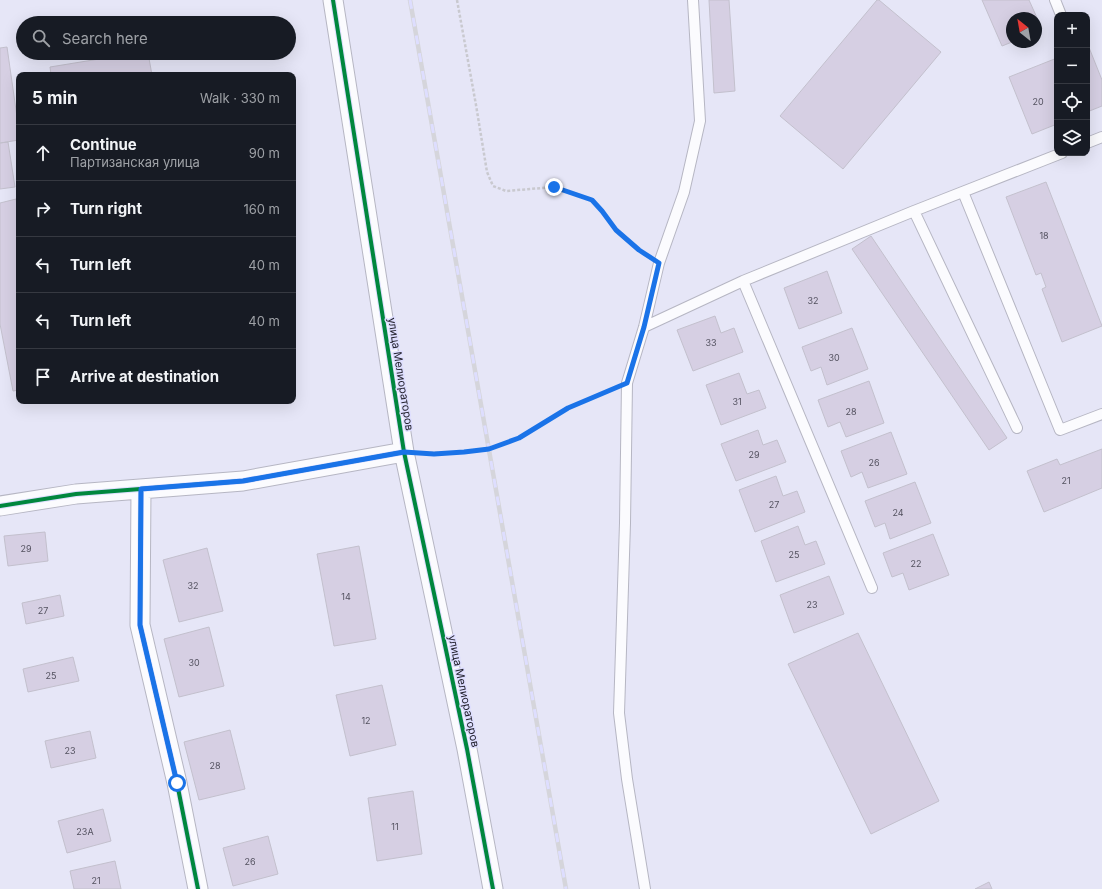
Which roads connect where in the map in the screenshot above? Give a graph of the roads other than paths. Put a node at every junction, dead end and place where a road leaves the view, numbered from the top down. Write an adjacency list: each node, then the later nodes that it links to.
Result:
1 (333, 0): 14 (street, улица Мелиораторов)
2 (693, 0): 11 (lane)
3 (1055, 0): 4 (lane)
4 (1060, 12)
5 (1102, 139): 6 (lane)
6 (1090, 142)
7 (1054, 156): 8 (lane)
8 (963, 192): 9 (lane); 12 (lane)
9 (914, 211): 10 (lane); 13 (lane)
10 (743, 281): 11 (lane); 17 (lane)
11 (644, 327): 20 (lane)
12 (1102, 414)
13 (1017, 428)
14 (404, 452): 15 (street); 19 (street, улица Мелиораторов)
15 (141, 489): 16 (street); 18 (street)
16 (0, 506)
17 (872, 588)
18 (198, 889)
19 (494, 889)
20 (645, 889)

